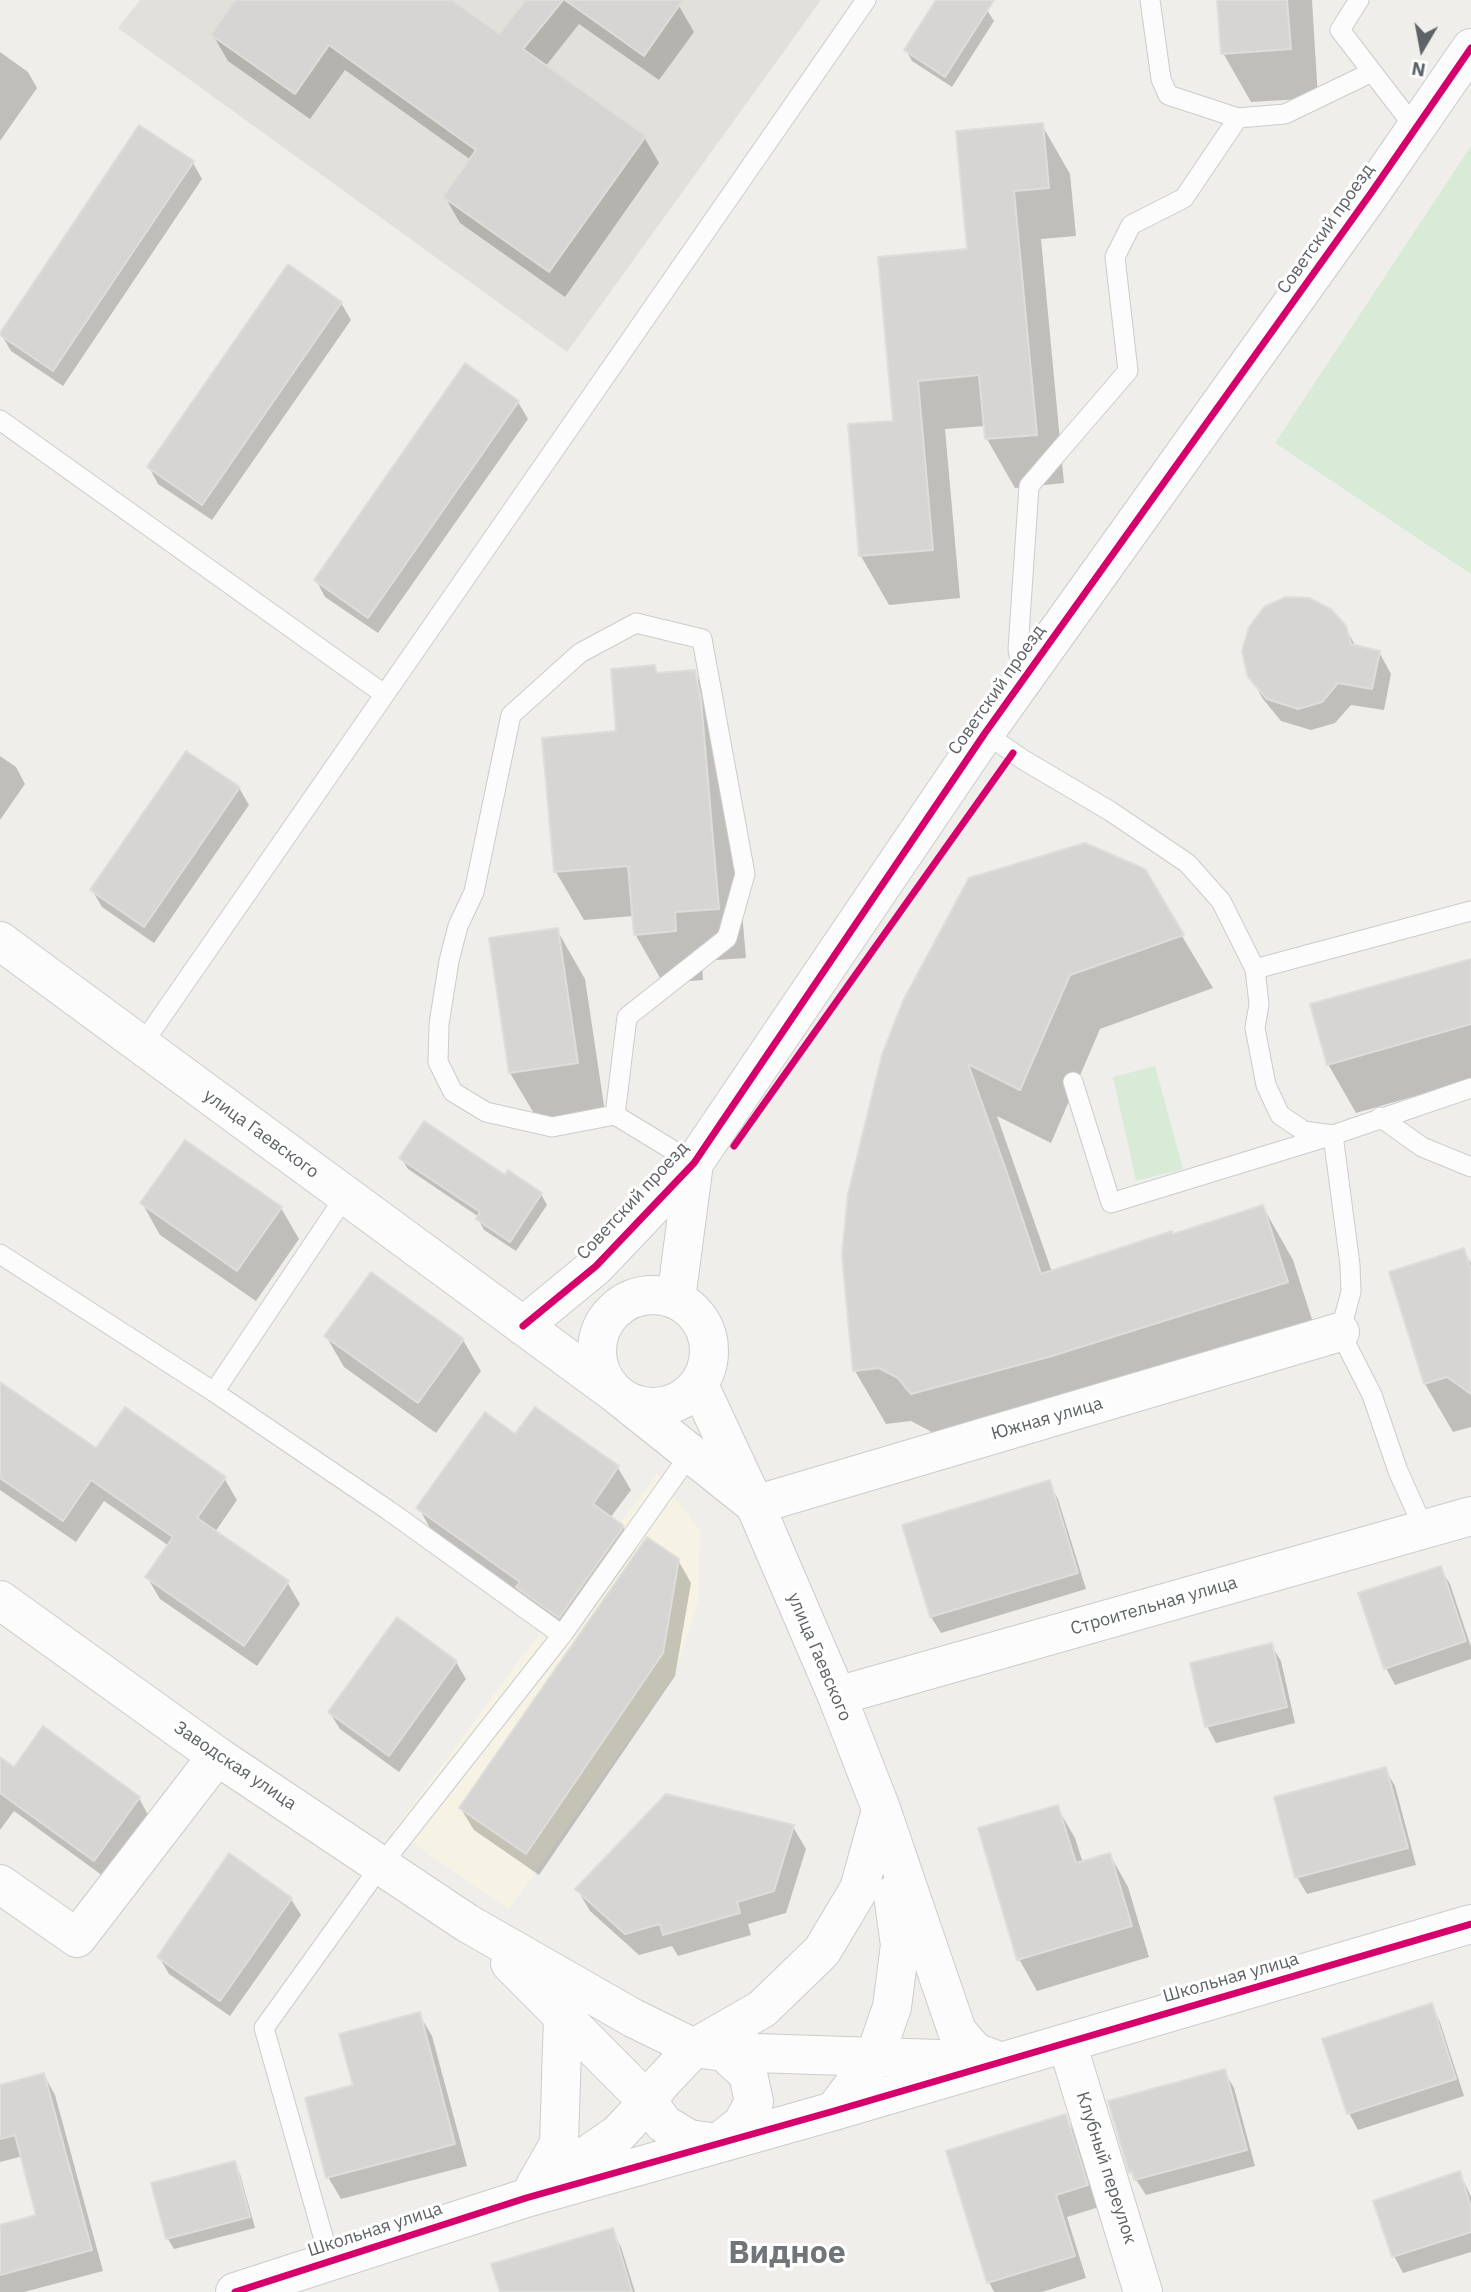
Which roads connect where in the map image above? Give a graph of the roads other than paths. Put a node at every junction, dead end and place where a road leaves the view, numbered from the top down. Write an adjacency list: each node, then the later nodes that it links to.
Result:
1 (866, 0): 10 (lane)
2 (1150, 0): 6 (lane)
3 (1359, 0): 5 (lane)
4 (1471, 48): 7 (street, Советский проезд)
5 (1372, 72): 6 (lane); 7 (lane)
6 (1238, 118): 9 (lane)
7 (1416, 129): 9 (street, Советский проезд)
8 (0, 420): 10 (lane)
9 (1023, 679): 11 (street, Советский проезд)
10 (384, 694): 15 (lane)
11 (985, 733): 14 (lane); 21 (street, Советский проезд)
12 (1471, 911): 14 (lane)
13 (0, 941): 15 (street, улица Гаевского)
14 (1255, 970): 20 (lane)
15 (141, 1046): 23 (street, улица Гаевского)
16 (1073, 1082): 20 (lane)
17 (1471, 1088): 19 (lane)
18 (615, 1115): 18 (lane); 21 (lane)
19 (1380, 1117): 20 (lane); 22 (lane)
20 (1333, 1135): 29 (lane)
21 (694, 1163): 25 (street, Советский проезд); 26 (street, Советский проезд)
22 (1471, 1167)
23 (346, 1195): 27 (street, улица Гаевского); 31 (lane)
24 (0, 1254): 31 (lane)
25 (596, 1266): 27 (street, Советский проезд); 28 (street, Советский проезд)
26 (676, 1299): 28 (street); 30 (street)
27 (523, 1326): 28 (street); 32 (street, улица Гаевского)
28 (600, 1330): 32 (street)
29 (1340, 1332): 34 (street, Южная улица); 36 (lane)
30 (699, 1385): 32 (street); 34 (street, улица Гаевского)
31 (214, 1392): 38 (lane)
32 (616, 1394): 33 (street, улица Гаевского)
33 (691, 1453): 34 (street, улица Гаевского); 38 (lane)
34 (755, 1505): 39 (street, улица Гаевского)
35 (1471, 1516): 36 (street, Строительная улица)
36 (1424, 1529): 39 (street, Строительная улица)
37 (0, 1600): 40 (street, Заводская улица)
38 (562, 1635): 42 (lane)
39 (837, 1696): 41 (street, улица Гаевского)
40 (217, 1756): 42 (street, Заводская улица); 43 (street)
41 (881, 1810): 48 (street); 49 (street); 50 (street)
42 (382, 1864): 45 (street, Заводская улица); 55 (lane)
43 (0, 1884)
44 (1471, 1924): 47 (street, Школьная улица)
45 (474, 1926): 46 (street); 48 (street)
46 (563, 2016): 51 (street); 54 (street)
47 (1067, 2043): 50 (street, Школьная улица); 57 (street, Клубный переулок)
48 (709, 2050): 49 (street); 51 (street); 53 (street)
49 (875, 2056): 50 (street); 52 (street)
50 (999, 2061): 52 (street, Школьная улица)
51 (648, 2102): 53 (street); 54 (street)
52 (834, 2111): 53 (street, Школьная улица)
53 (718, 2143): 54 (street, Школьная улица)
54 (526, 2198): 55 (street, Школьная улица)
55 (330, 2261): 56 (street, Школьная улица)
56 (235, 2292)
57 (1143, 2292)

